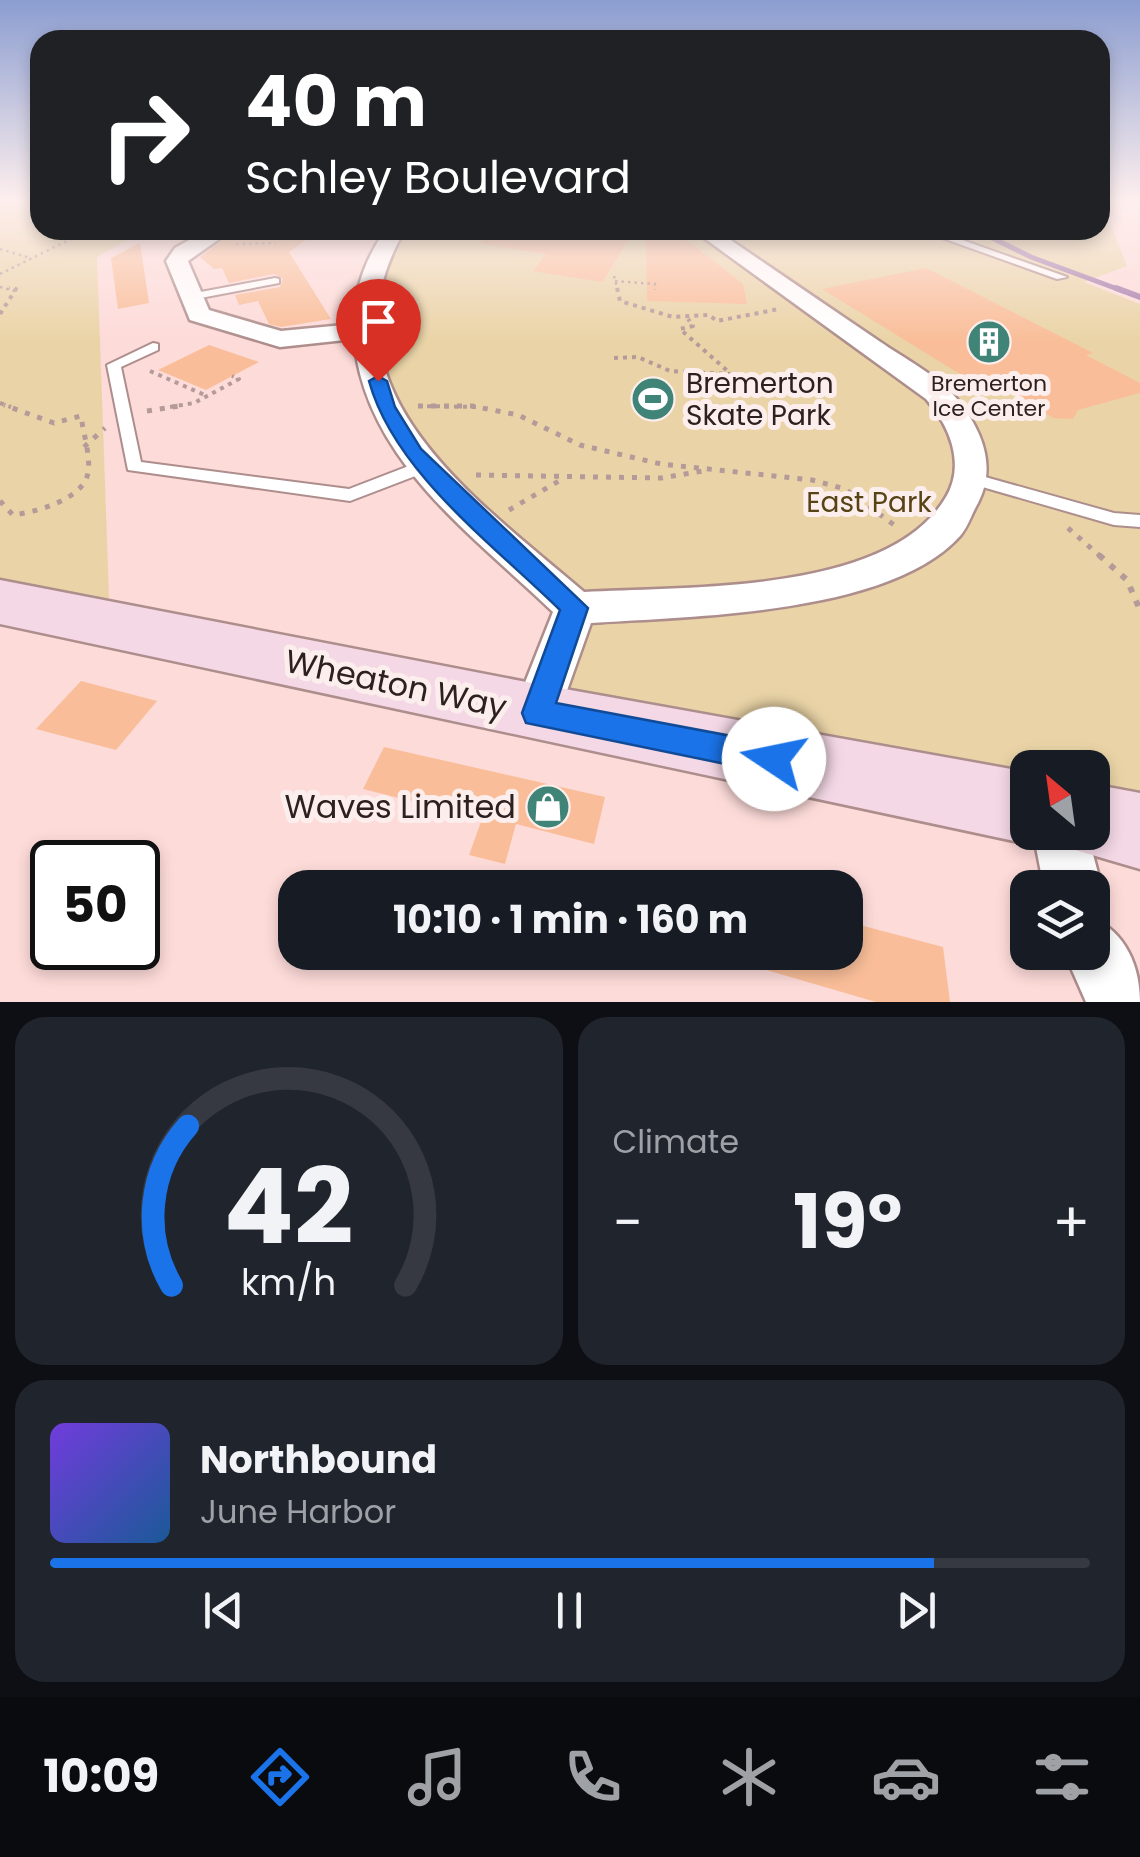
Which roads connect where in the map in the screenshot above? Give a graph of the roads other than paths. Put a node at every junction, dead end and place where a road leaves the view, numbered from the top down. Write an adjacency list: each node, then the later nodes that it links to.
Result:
1 (201, 246): 7 (street)
2 (384, 246): 8 (street)
3 (725, 246): 11 (street)
4 (970, 246): 5 (lane)
5 (1060, 277)
6 (274, 281): 7 (lane)
7 (190, 297): 8 (street)
8 (366, 330): 10 (street)
9 (152, 347): 10 (lane)
10 (429, 471): 14 (street)
11 (971, 478): 12 (lane); 14 (street)
12 (1140, 521)
13 (0, 602): 15 (main road, Wheaton Way)
14 (574, 608): 15 (street)
15 (537, 713): 16 (main road, Wheaton Way)
16 (1010, 805)
17 (1110, 824): 18 (main road)
18 (1140, 830)
19 (1103, 970): 20 (street)
20 (1120, 1002)

